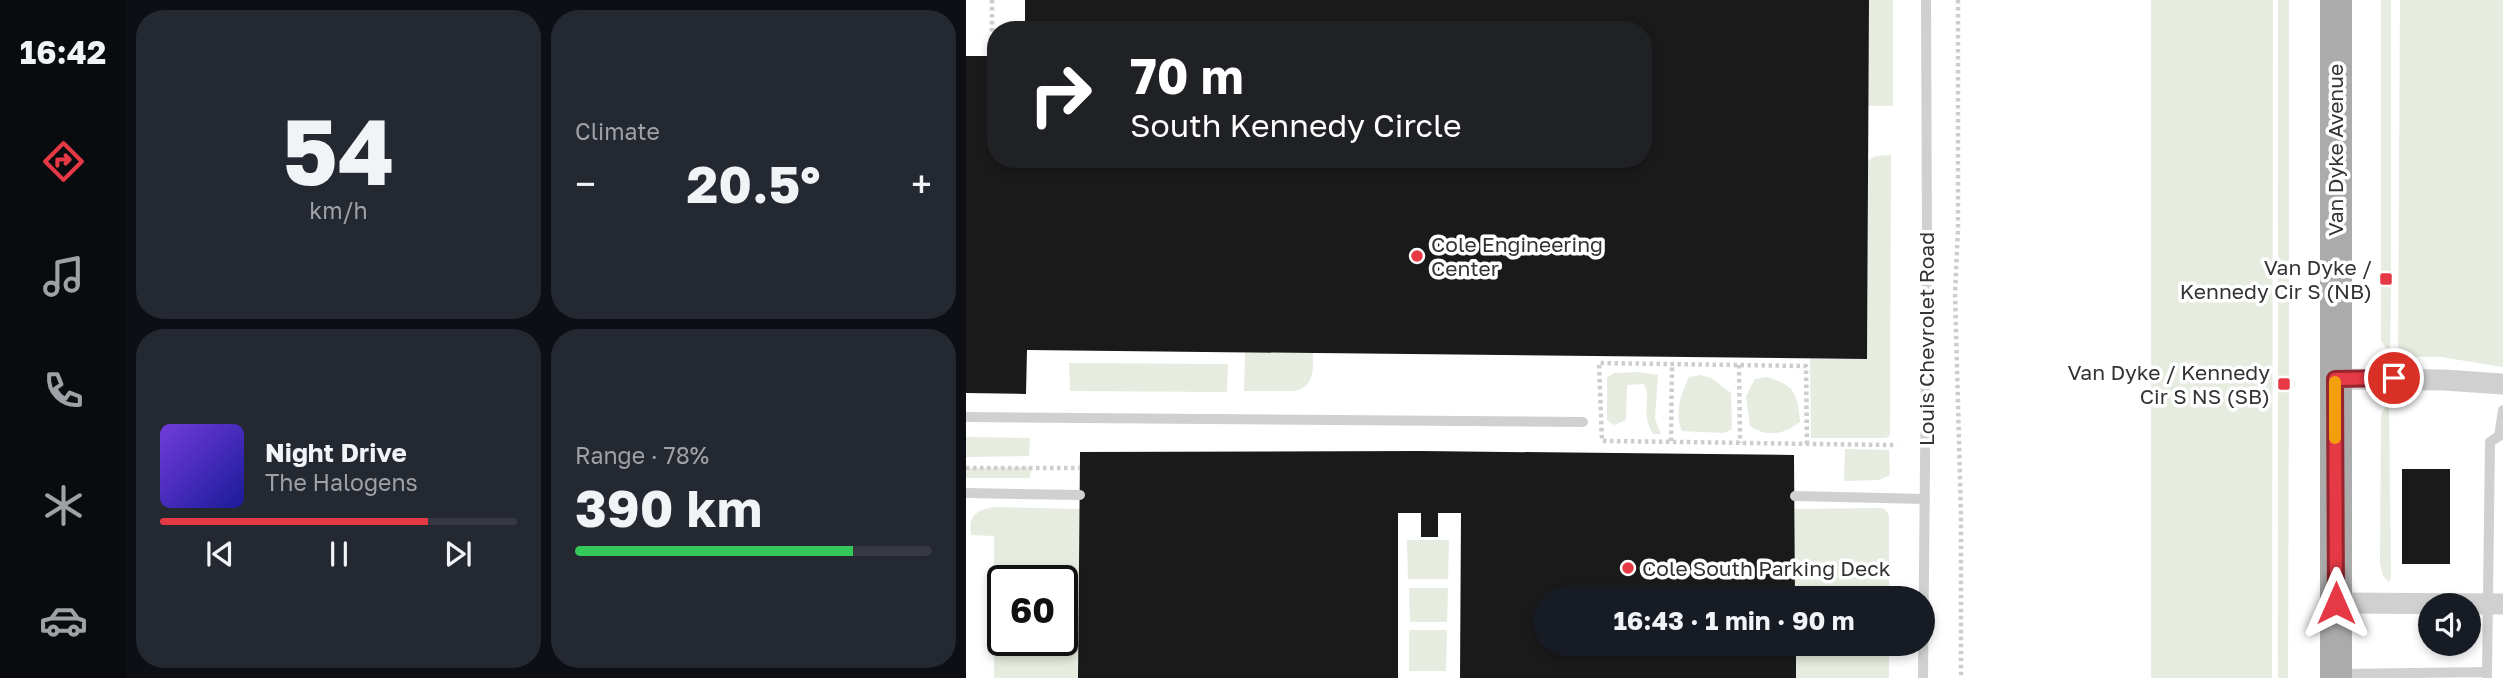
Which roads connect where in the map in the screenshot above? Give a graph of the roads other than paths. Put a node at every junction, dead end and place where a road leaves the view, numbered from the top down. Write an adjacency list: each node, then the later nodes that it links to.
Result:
1 (1926, 0): 11 (lane, Louis Chevrolet Road)
2 (2336, 0): 3 (main road, Van Dyke Avenue)
3 (2335, 379): 4 (street); 12 (main road, Van Dyke Avenue)
4 (2503, 384)
5 (2503, 410): 13 (lane)
6 (966, 417): 7 (lane)
7 (1583, 422)
8 (966, 493): 9 (lane)
9 (1080, 495)
10 (1795, 496): 11 (lane)
11 (1925, 499): 16 (lane, Louis Chevrolet Road)
12 (2336, 603): 13 (street); 15 (main road, Van Dyke Avenue)
13 (2495, 603): 14 (lane)
14 (2487, 675): 15 (lane)
15 (2336, 676)
16 (1923, 678)

